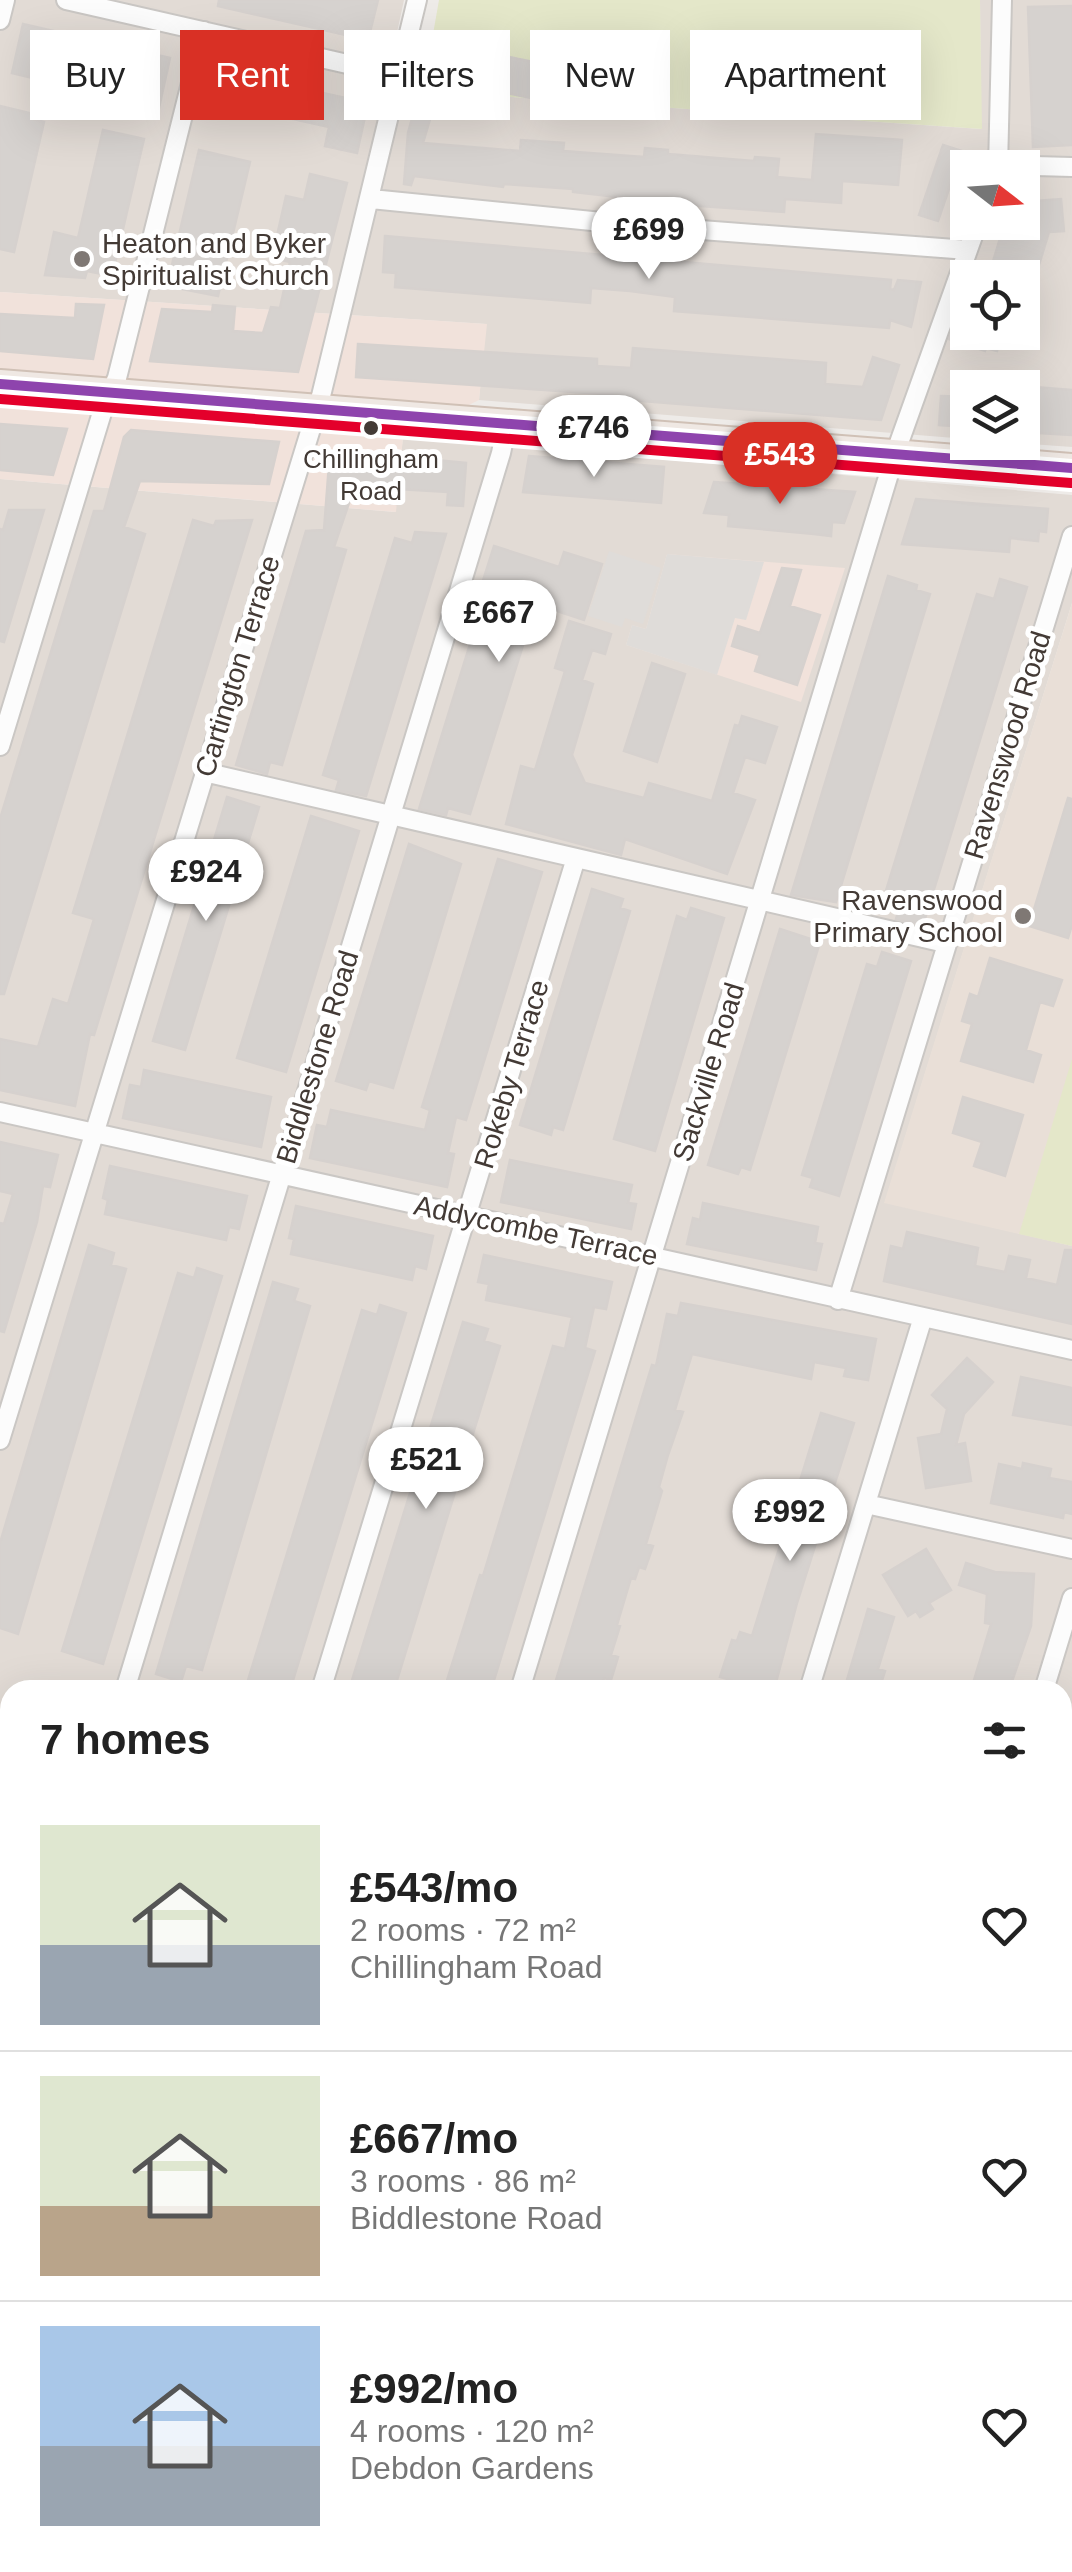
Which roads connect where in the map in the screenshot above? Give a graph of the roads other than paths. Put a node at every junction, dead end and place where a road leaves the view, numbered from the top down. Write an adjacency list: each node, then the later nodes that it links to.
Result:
1 (5, 0): 5 (street)
2 (66, 0): 6 (street)
3 (416, 0): 7 (street, Cartington Terrace)
4 (1002, 0): 10 (street)
5 (0, 20)
6 (200, 30)
7 (410, 30)
8 (182, 120): 17 (street)
9 (389, 120): 13 (street, Cartington Terrace)
10 (998, 150)
11 (1040, 167): 12 (street)
12 (1072, 167)
13 (370, 199): 15 (street); 18 (street, Cartington Terrace)
14 (972, 240): 15 (street, Sackville Road)
15 (968, 250): 20 (street, Sackville Road)
16 (0, 384): 17 (main road)
17 (110, 393): 18 (main road); 23 (street)
18 (317, 410): 19 (main road); 24 (street, Cartington Terrace)
19 (507, 424): 20 (main road); 25 (street, Biddlestone Road)
20 (895, 454): 21 (main road); 27 (street, Sackville Road)
21 (1072, 468)
22 (1072, 536): 28 (street, Ravenswood Road)
23 (0, 746)
24 (204, 772): 25 (street); 30 (street, Cartington Terrace)
25 (390, 815): 26 (street); 31 (street, Biddlestone Road)
26 (576, 858): 27 (street); 32 (street, Rokeby Terrace)
27 (760, 900): 28 (street); 33 (street, Sackville Road)
28 (945, 943): 34 (street, Ravenswood Road)
29 (0, 1112): 30 (street, Addycombe Terrace)
30 (94, 1132): 31 (street, Addycombe Terrace); 37 (street, Cartington Terrace)
31 (282, 1174): 32 (street, Addycombe Terrace); 41 (street, Biddlestone Road)
32 (467, 1215): 33 (street, Addycombe Terrace); 42 (street, Rokeby Terrace)
33 (653, 1255): 34 (street, Addycombe Terrace); 43 (street, Sackville Road)
34 (838, 1300): 35 (street, Addycombe Terrace)
35 (923, 1317): 36 (street, Addycombe Terrace); 38 (street)
36 (1072, 1350)
37 (0, 1440)
38 (866, 1504): 39 (street); 44 (street)
39 (1072, 1549)
40 (1072, 1598): 45 (street)
41 (129, 1680)
42 (324, 1680)
43 (523, 1680)
44 (812, 1680)
45 (1047, 1680)

